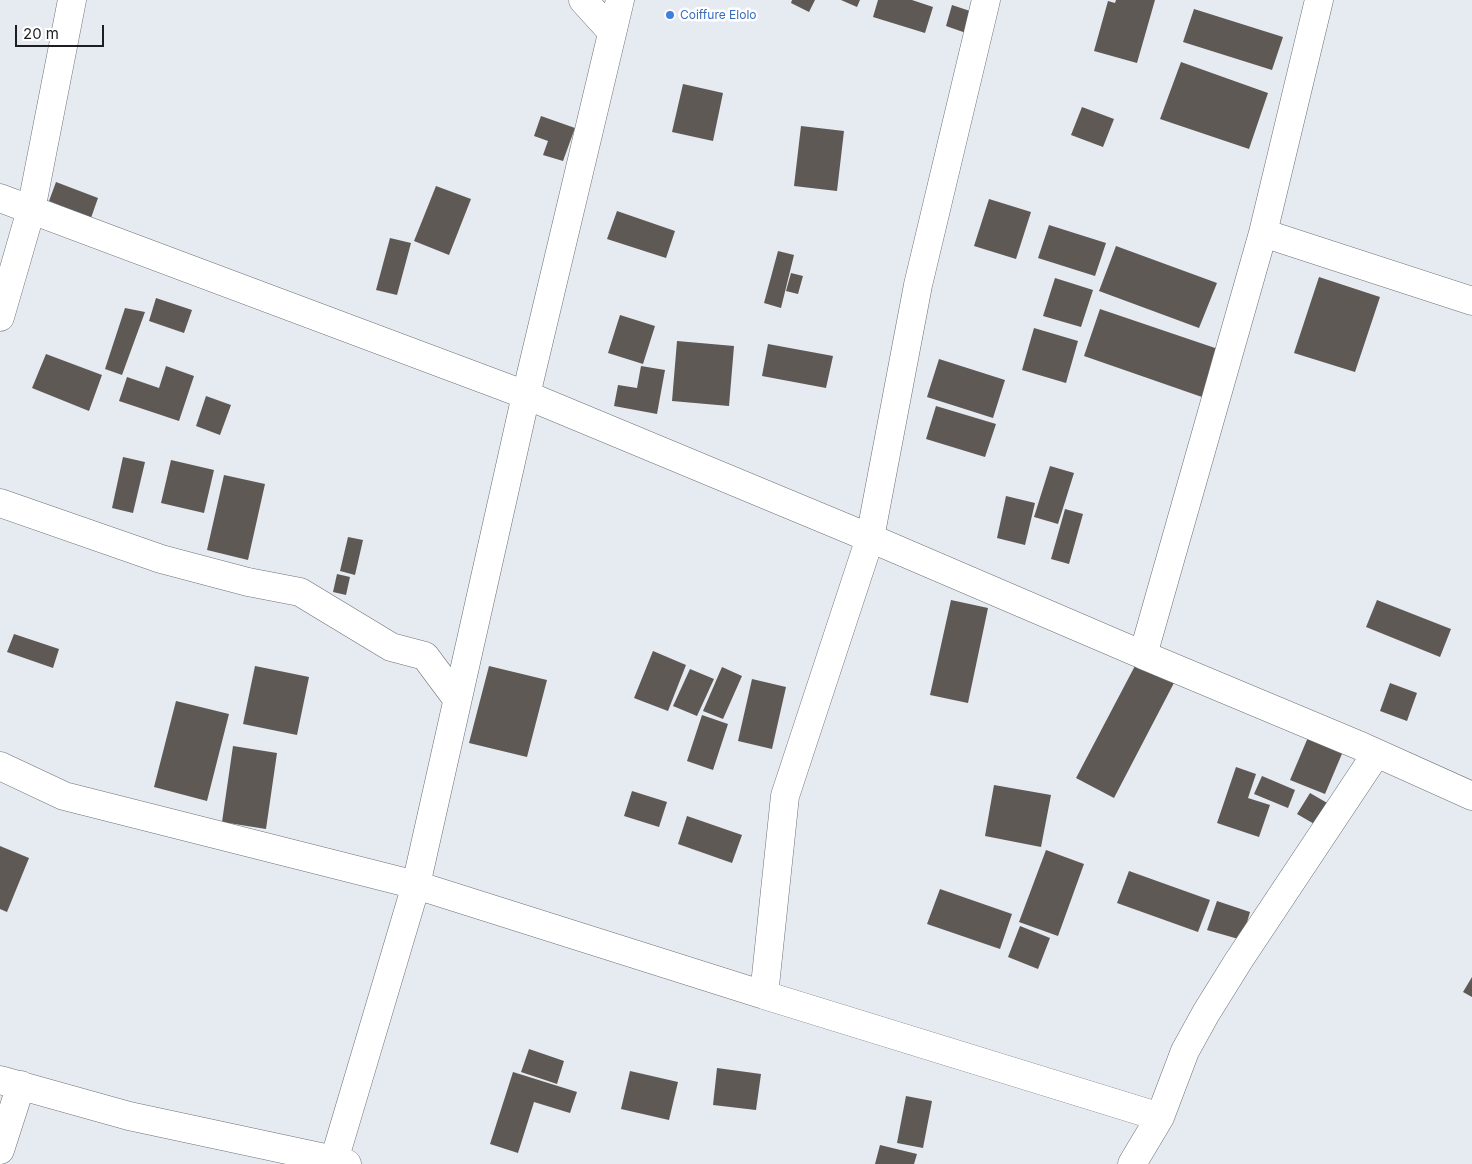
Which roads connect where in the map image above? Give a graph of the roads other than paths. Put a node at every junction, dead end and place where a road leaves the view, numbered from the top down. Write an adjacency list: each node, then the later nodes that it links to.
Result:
1 (72, 0): 8 (street)
2 (583, 0): 6 (street)
3 (620, 0): 6 (street)
4 (986, 0): 14 (street)
5 (1320, 0): 9 (street)
6 (612, 32): 12 (street)
7 (0, 198): 8 (street)
8 (31, 210): 11 (street); 12 (street)
9 (1263, 233): 10 (street); 15 (street)
10 (1472, 301)
11 (0, 317)
12 (526, 395): 14 (street); 16 (street)
13 (0, 502): 16 (street)
14 (870, 538): 15 (street); 21 (street)
15 (1143, 655): 17 (street)
16 (458, 699): 20 (street)
17 (1376, 754): 19 (street); 23 (street)
18 (0, 766): 20 (street)
19 (1472, 795)
20 (416, 885): 21 (street); 25 (street)
21 (764, 995): 23 (street)
22 (10, 1082): 24 (street); 25 (street)
23 (1160, 1117): 26 (street)
24 (0, 1150)
25 (338, 1163)
26 (1132, 1164)

